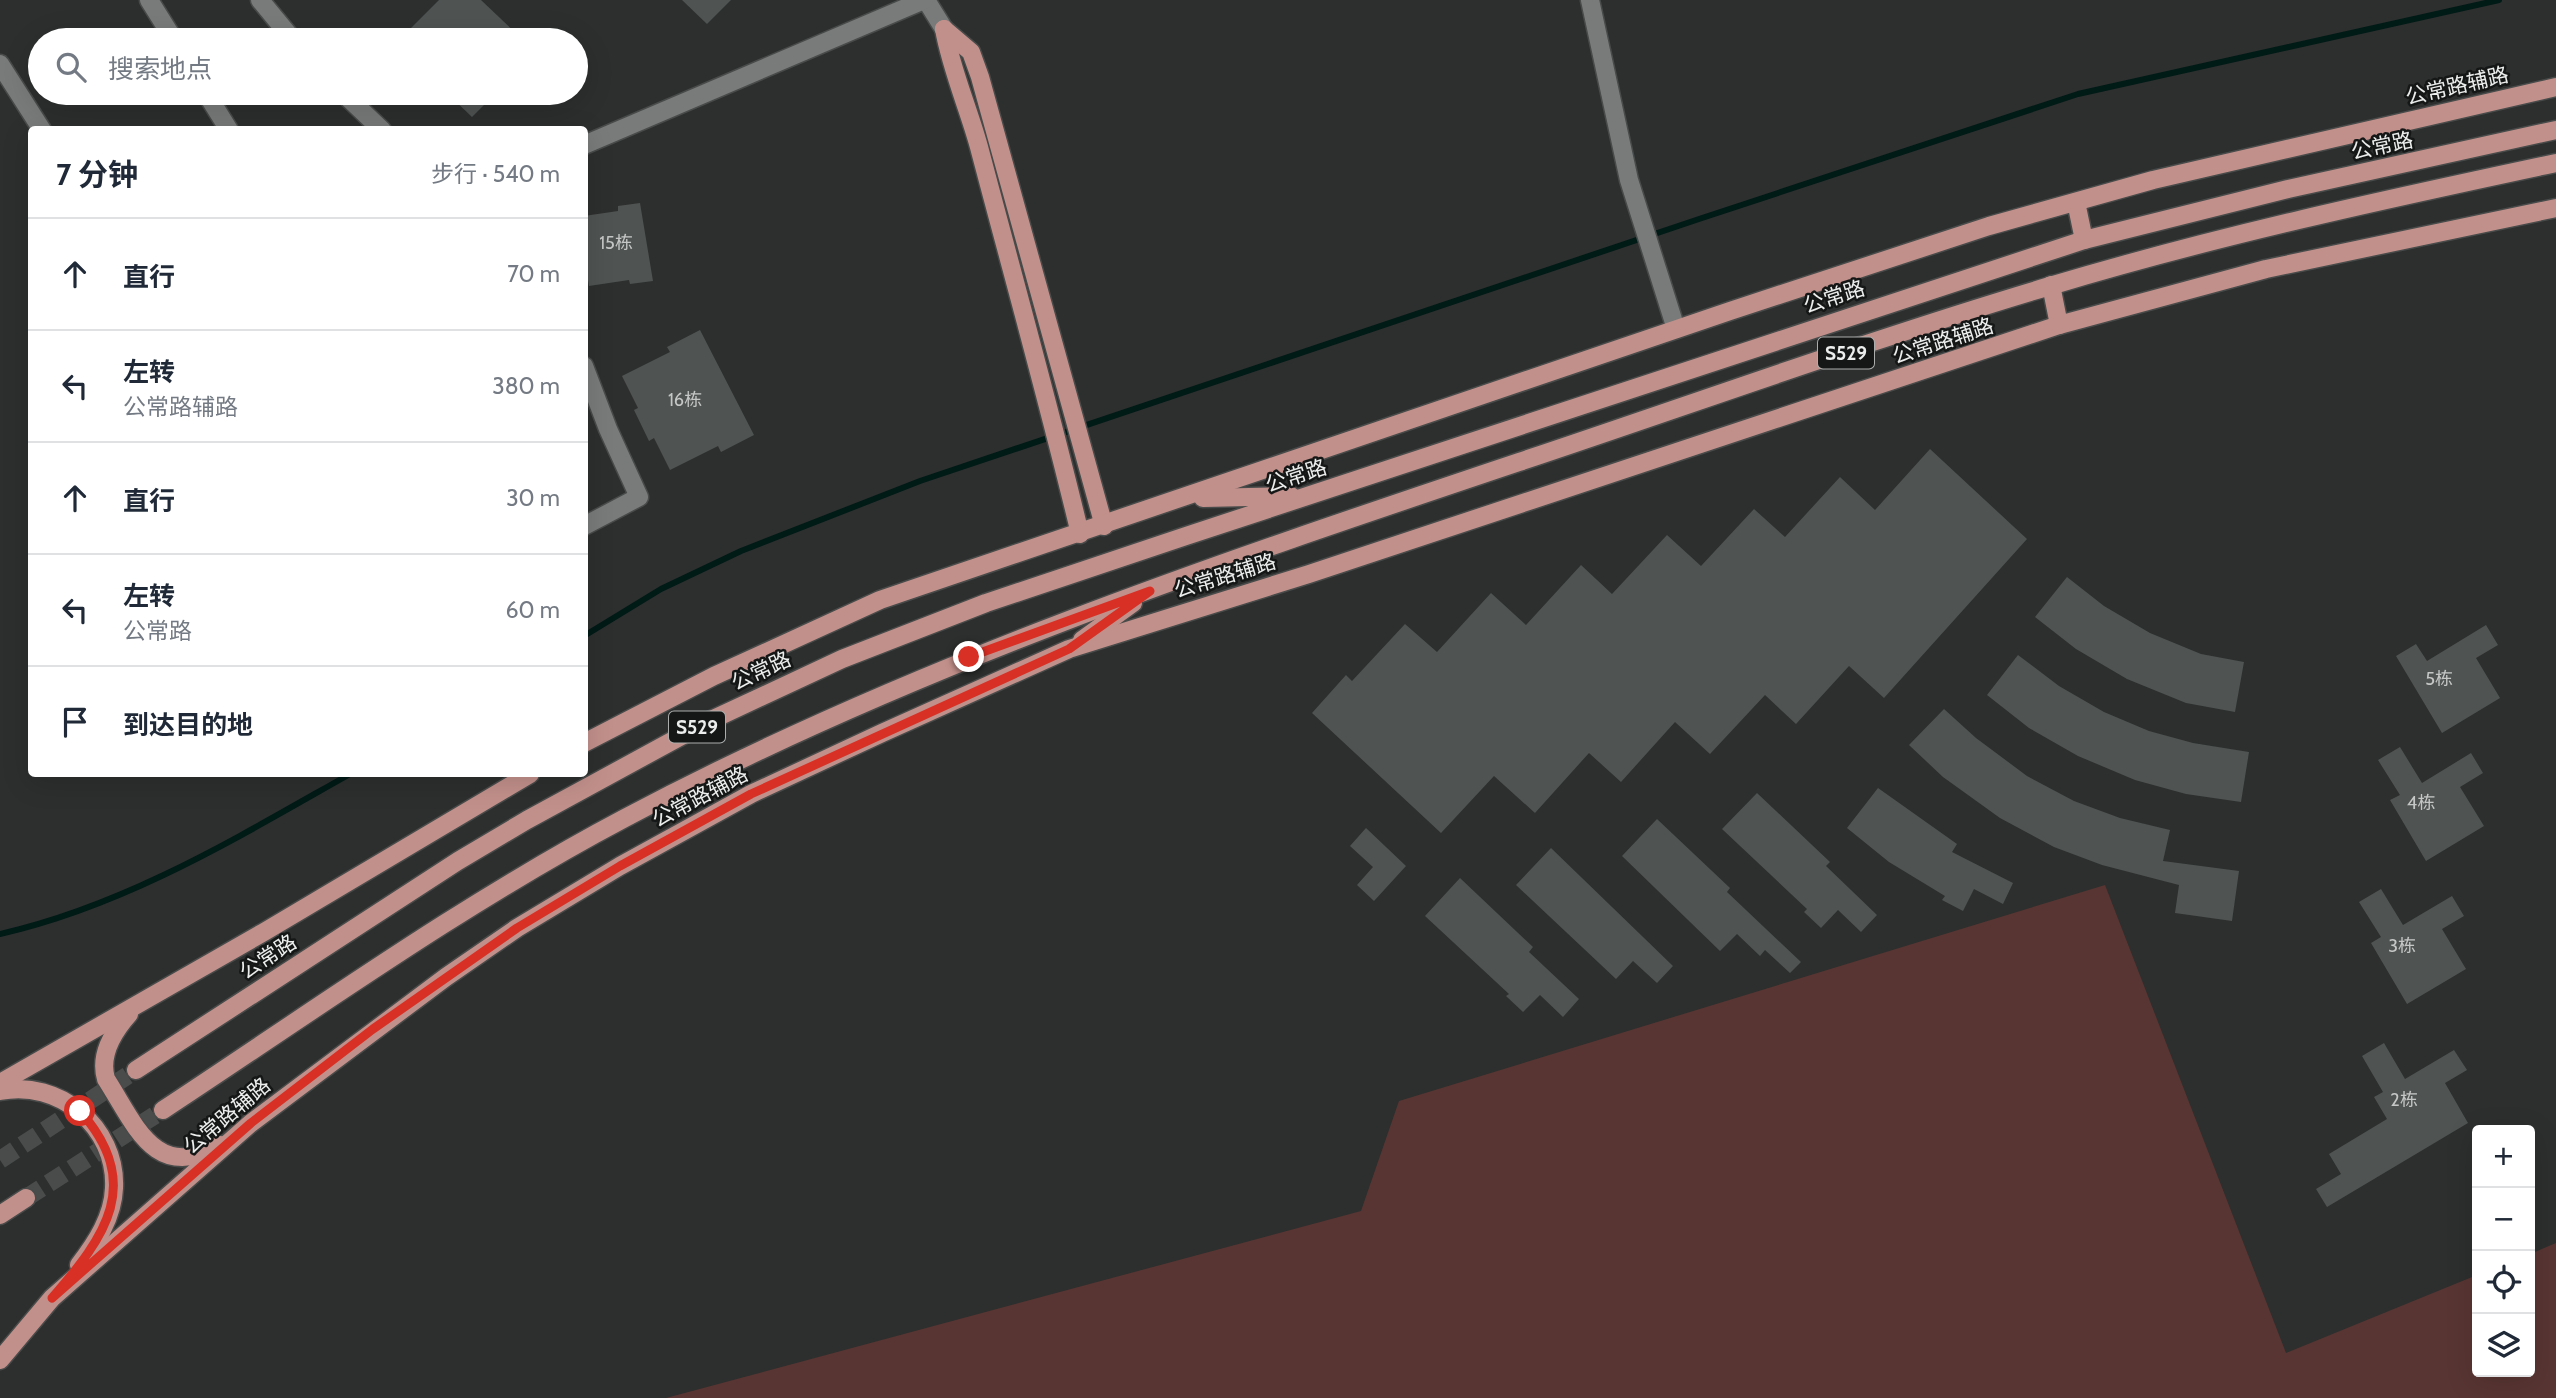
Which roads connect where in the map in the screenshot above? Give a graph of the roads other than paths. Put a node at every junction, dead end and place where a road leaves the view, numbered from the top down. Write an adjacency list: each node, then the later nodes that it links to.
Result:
1 (149, 0): 5 (street)
2 (260, 0): 6 (street)
3 (925, 0): 7 (street); 16 (street)
4 (1590, 0): 23 (street)
5 (166, 28)
6 (283, 28)
7 (944, 29): 28 (main road); 29 (main road)
8 (0, 64): 12 (street)
9 (2556, 87): 18 (main road, 公常路辅路)
10 (213, 105): 13 (street)
11 (356, 105): 14 (street)
12 (39, 126)
13 (227, 126)
14 (378, 126)
15 (2556, 131): 20 (main road, 公常路 / S529)
16 (588, 143)
17 (2556, 163): 21 (main road, S529)
18 (2076, 202): 20 (main road); 23 (main road, 公常路辅路)
19 (2556, 208): 22 (main road, 公常路辅路)
20 (2084, 240): 25 (main road, 公常路 / S529)
21 (2051, 285): 22 (main road); 30 (main road, S529)
22 (2059, 325): 31 (main road, 公常路辅路)
23 (1676, 329): 26 (main road, 公常路辅路)
24 (588, 376): 27 (street)
25 (1312, 495): 26 (main road); 35 (main road, 公常路 / S529)
26 (1187, 498): 28 (main road, 公常路辅路)
27 (588, 524)
28 (1104, 526): 29 (main road, 公常路辅路)
29 (1080, 534): 32 (main road, 公常路辅路)
30 (1150, 591): 31 (main road); 38 (main road, S529)
31 (1069, 649): 39 (main road, 公常路辅路)
32 (588, 741)
33 (525, 777): 34 (main road)
34 (141, 1002): 36 (main road); 39 (main road)
35 (136, 1070)
36 (0, 1083)
37 (0, 1091): 42 (main road)
38 (163, 1110)
39 (251, 1123): 42 (main road, 公常路辅路)
40 (26, 1198): 41 (main road)
41 (0, 1215)
42 (52, 1298): 43 (main road, 公常路辅路)
43 (0, 1360)

